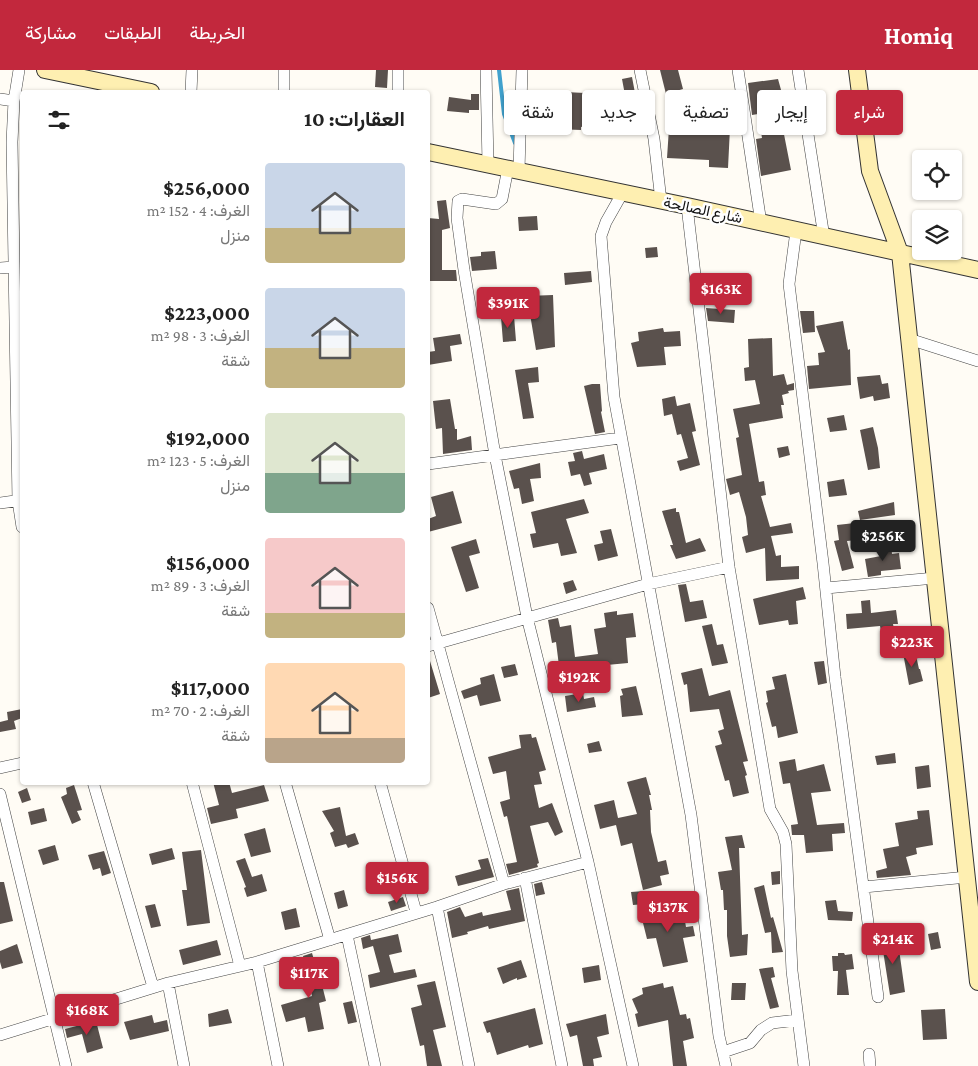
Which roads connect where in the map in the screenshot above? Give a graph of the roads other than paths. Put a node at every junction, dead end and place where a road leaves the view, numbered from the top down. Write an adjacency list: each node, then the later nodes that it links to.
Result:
1 (19, 70): 18 (street)
2 (45, 70): 12 (street)
3 (192, 70): 14 (street)
4 (284, 70): 15 (street)
5 (398, 70): 16 (street)
6 (486, 70): 20 (street)
7 (522, 70): 21 (street)
8 (640, 70): 23 (street)
9 (738, 70): 25 (street)
10 (798, 70): 27 (street)
11 (857, 70): 28 (street)
12 (105, 82): 13 (street)
13 (142, 90)
14 (191, 90)
15 (284, 90)
16 (398, 90)
17 (0, 99): 18 (street)
18 (14, 101): 29 (street)
19 (430, 152): 20 (street, شارع الصالحة)
20 (488, 164): 21 (street, شارع الصالحة)
21 (514, 169): 22 (street, شارع الصالحة); 35 (street)
22 (622, 192): 23 (street, شارع الصالحة); 34 (street)
23 (661, 201): 24 (street, شارع الصالحة)
24 (687, 206): 25 (street, شارع الصالحة); 39 (street)
25 (761, 223): 26 (street, شارع الصالحة)
26 (796, 231): 27 (street, شارع الصالحة); 42 (street)
27 (824, 237): 28 (street, شارع الصالحة)
28 (900, 254): 31 (street, شارع الصالحة); 32 (street)
29 (14, 267): 30 (street); 37 (street)
30 (0, 268)
31 (978, 270)
32 (909, 339): 33 (street); 40 (street)
33 (978, 361)
34 (620, 438): 35 (street); 41 (street)
35 (495, 455): 36 (street); 43 (street)
36 (430, 464)
37 (20, 501): 38 (street)
38 (0, 504)
39 (729, 567): 41 (street); 69 (street)
40 (935, 578): 42 (street); 54 (street)
41 (648, 584): 43 (street); 71 (street)
42 (826, 588): 57 (street)
43 (527, 617): 45 (street); 53 (street)
44 (430, 626): 45 (street)
45 (432, 645): 56 (street)
46 (20, 763): 47 (street)
47 (0, 768)
48 (95, 785): 66 (street)
49 (193, 785): 63 (street)
50 (286, 785): 61 (street)
51 (381, 785): 59 (street)
52 (0, 794): 68 (street)
53 (588, 862): 55 (street); 78 (street)
54 (967, 877): 57 (street); 64 (street)
55 (525, 878): 56 (street); 77 (street)
56 (504, 884): 58 (street)
57 (864, 887): 67 (street)
58 (437, 906): 59 (street); 76 (street)
59 (416, 912): 60 (street)
60 (346, 935): 61 (street); 75 (street)
61 (330, 940): 62 (street)
62 (257, 962): 63 (street); 74 (street)
63 (240, 966): 65 (street)
64 (978, 982)
65 (168, 983): 66 (street); 73 (street)
66 (153, 988): 68 (street)
67 (878, 997)
68 (55, 1018): 70 (street); 72 (street)
69 (797, 1020): 71 (street); 80 (street)
70 (0, 1035)
71 (723, 1052): 79 (street)
72 (66, 1066)
73 (184, 1066)
74 (278, 1066)
75 (375, 1066)
76 (469, 1066)
77 (562, 1066)
78 (633, 1066)
79 (726, 1066)
80 (804, 1066)

